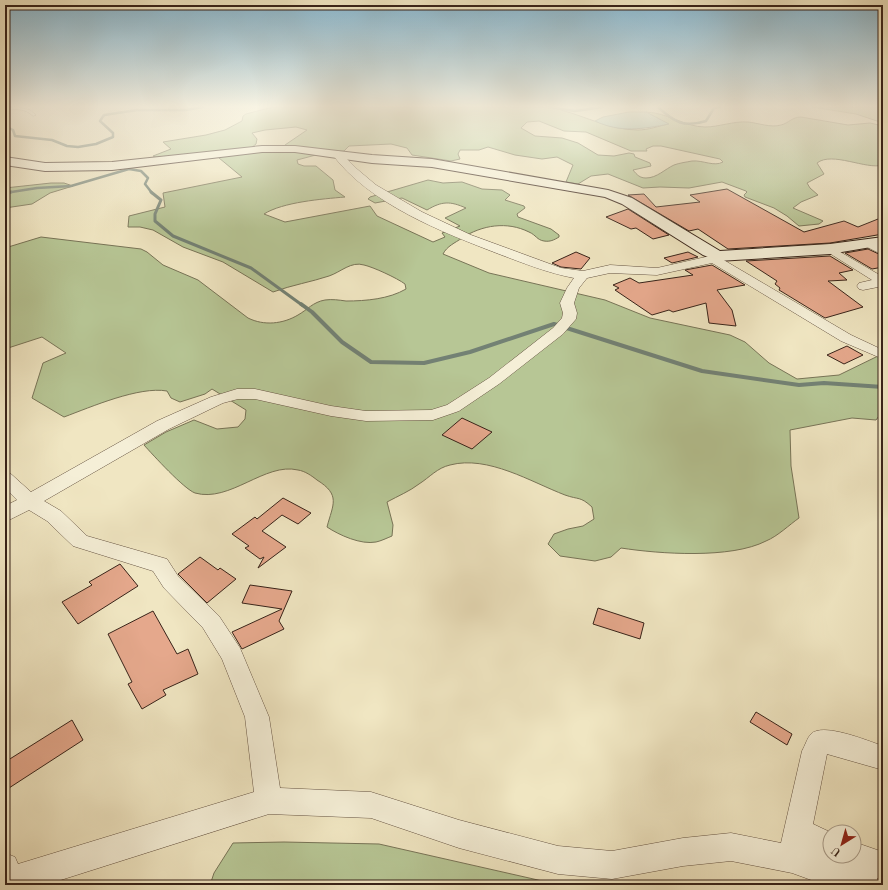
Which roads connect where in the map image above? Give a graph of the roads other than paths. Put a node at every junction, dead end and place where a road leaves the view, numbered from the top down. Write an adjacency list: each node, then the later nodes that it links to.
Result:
1 (337, 154): 2 (main road); 7 (main road); 8 (street)
2 (5, 161)
3 (883, 241): 4 (main road)
4 (869, 244): 5 (main road); 6 (street)
5 (830, 249): 7 (main road); 9 (street)
6 (883, 251)
7 (716, 257): 8 (street); 11 (street)
8 (583, 275): 13 (street)
9 (883, 282): 10 (street)
10 (863, 286)
11 (883, 355)
12 (5, 478): 13 (street)
13 (29, 501): 14 (street); 16 (street)
14 (5, 515)
15 (883, 758): 17 (street)
16 (269, 801): 19 (street); 22 (street)
17 (798, 831): 18 (street); 19 (street)
18 (822, 843)
19 (792, 859): 23 (street)
20 (862, 859): 21 (street)
21 (883, 866)
22 (7, 877)
23 (865, 885)

